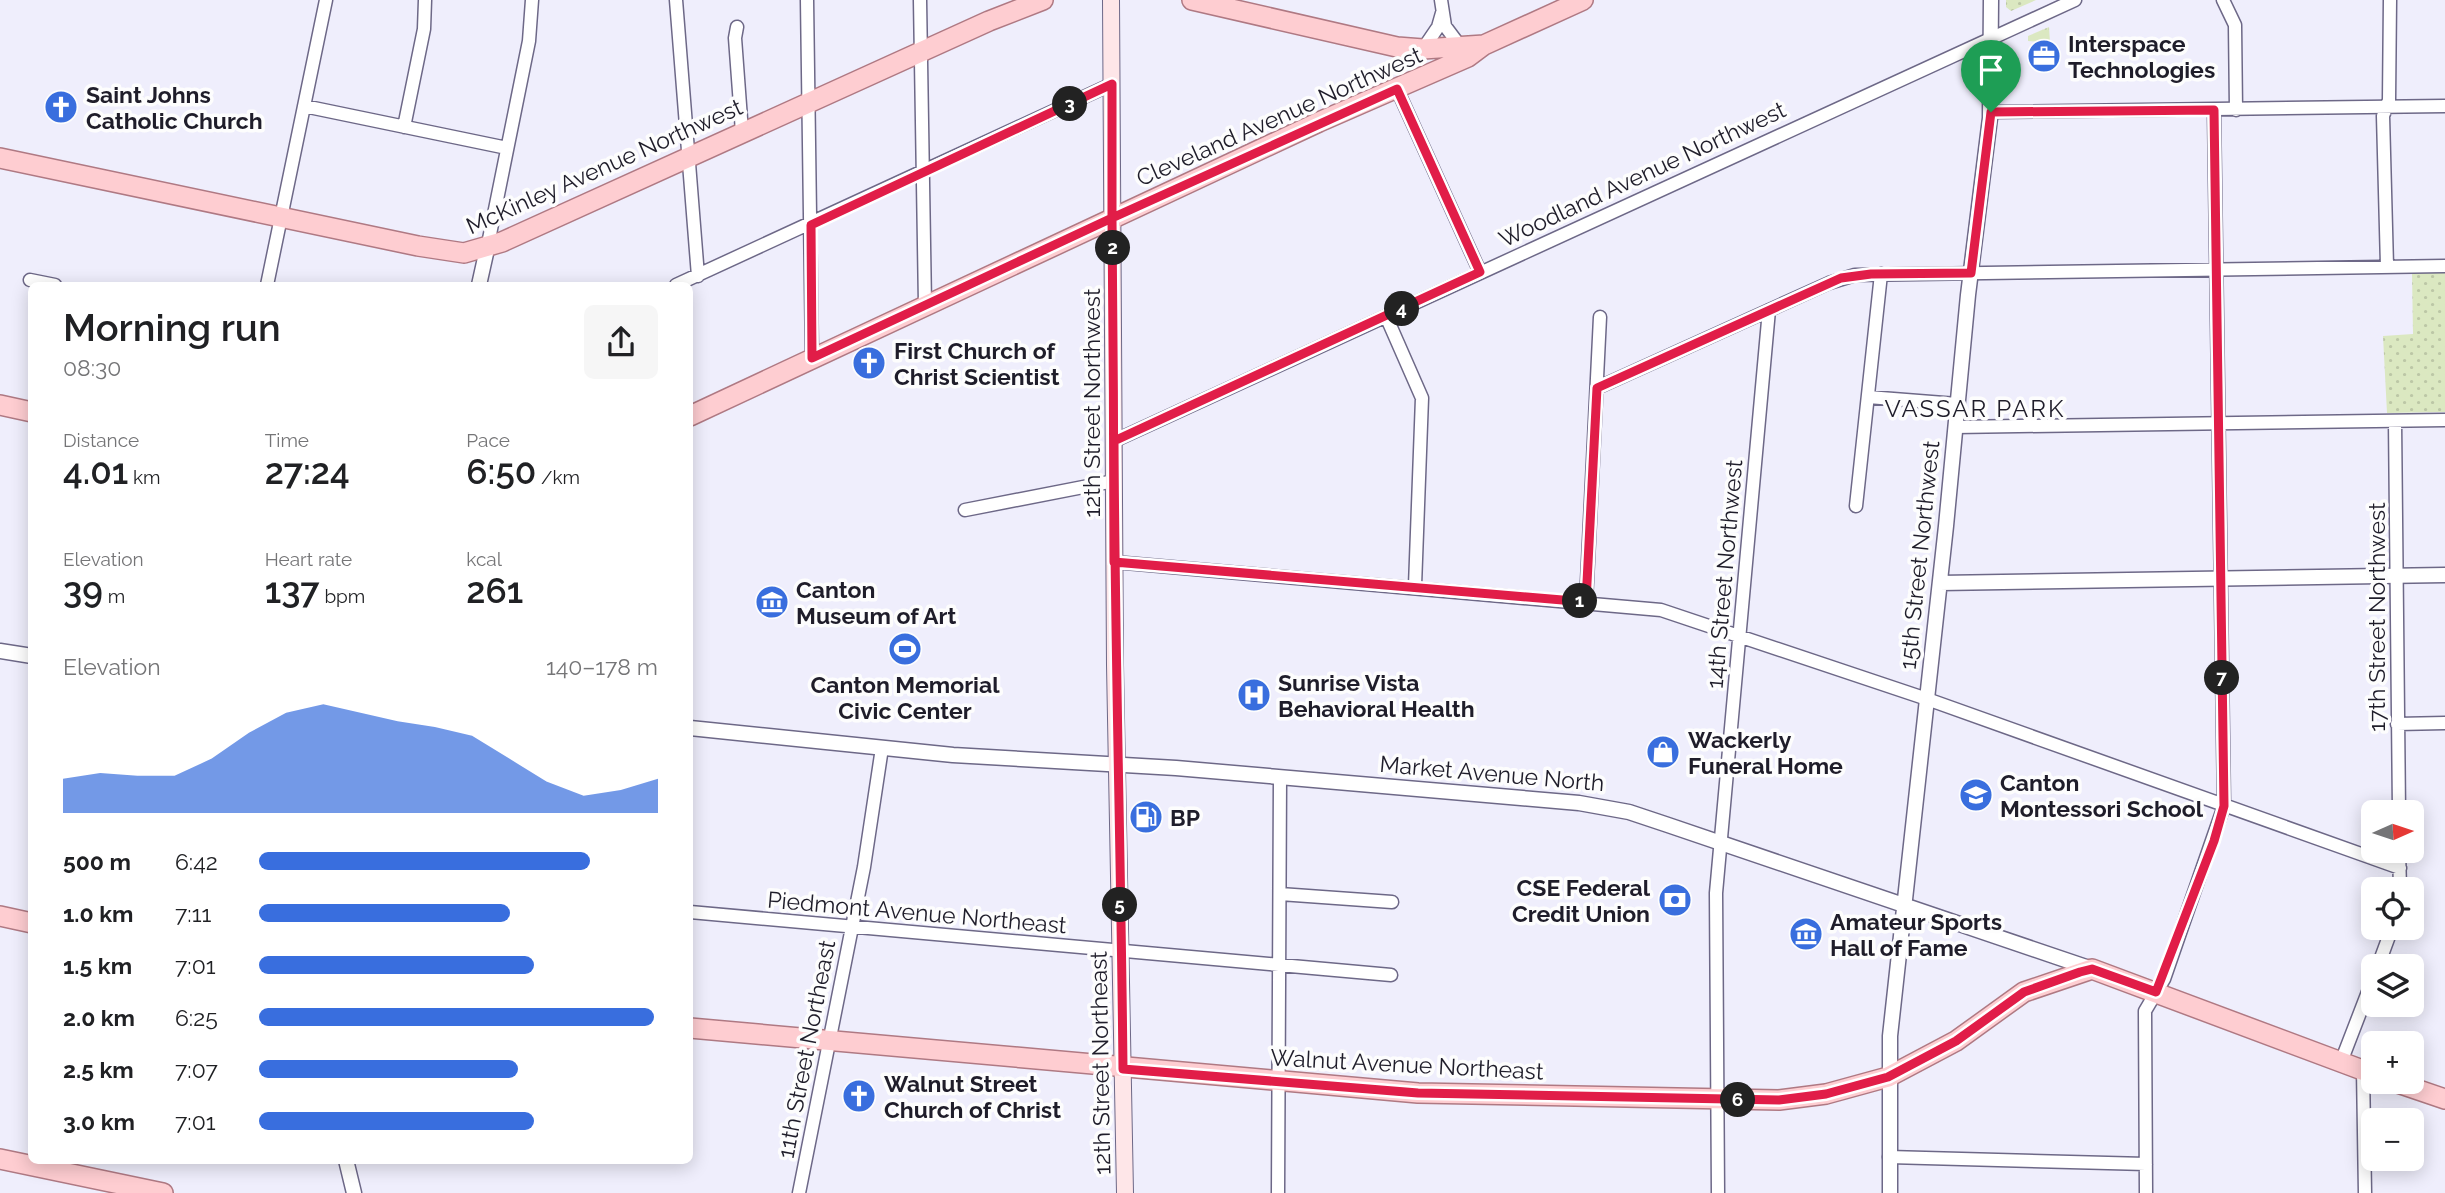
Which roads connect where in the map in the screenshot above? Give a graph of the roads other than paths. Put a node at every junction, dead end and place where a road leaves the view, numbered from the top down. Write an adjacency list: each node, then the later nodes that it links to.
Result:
1 (326, 0): 25 (street)
2 (425, 0): 31 (street)
3 (532, 0): 33 (street)
4 (676, 0): 35 (street)
5 (807, 0): 24 (street)
6 (920, 0): 21 (street)
7 (1043, 0): 21 (main road, McKinley Avenue Northwest)
8 (1111, 0): 22 (main road, 12th Street Northwest)
9 (1192, 0): 20 (main road)
10 (1583, 0): 18 (main road, Cleveland Avenue Northwest)
11 (1991, 0): 17 (street, 15th Street Northwest)
12 (2075, 0): 17 (street, Woodland Avenue Northwest)
13 (2223, 0): 29 (street)
14 (2390, 0): 26 (street)
15 (1441, 6): 19 (street); 20 (street)
16 (737, 27): 32 (street)
17 (1991, 37): 30 (street, 15th Street Northwest); 44 (street, Woodland Avenue Northwest)
18 (1484, 45): 19 (main road); 23 (main road, Cleveland Avenue Northwest)
19 (1460, 46): 20 (main road)
20 (1423, 49)
21 (920, 52): 24 (main road, McKinley Avenue Northwest); 36 (street)
22 (1112, 84): 36 (street); 38 (main road, 12th Street Northwest)
23 (1397, 89): 38 (main road, Cleveland Avenue Northwest); 44 (street)
24 (809, 103): 32 (main road, McKinley Avenue Northwest); 39 (street)
25 (304, 106): 31 (street); 37 (street)
26 (2386, 106): 27 (street); 29 (street); 41 (street)
27 (2445, 106)
28 (2214, 110): 29 (street); 30 (street); 43 (street)
29 (2236, 110)
30 (1991, 112): 45 (street, 15th Street Northwest)
31 (404, 127): 33 (street)
32 (742, 132): 35 (main road, McKinley Avenue Northwest)
33 (507, 148): 40 (street)
34 (0, 158): 37 (main road, McKinley Avenue Northwest)
35 (687, 158): 40 (main road, McKinley Avenue Northwest); 47 (street)
36 (922, 172): 39 (street); 53 (street)
37 (281, 217): 40 (main road, McKinley Avenue Northwest); 50 (street)
38 (1112, 218): 53 (main road, Cleveland Avenue Northwest); 68 (main road, 12th Street Northwest)
39 (811, 225): 47 (street); 57 (street)
40 (487, 249): 51 (street)
41 (2386, 266): 42 (street); 43 (street)
42 (2445, 266)
43 (2216, 269): 45 (street); 66 (street)
44 (1480, 272): 55 (street, Woodland Avenue Northwest)
45 (1971, 273): 46 (street); 60 (street, 15th Street Northwest)
46 (1881, 274): 54 (street); 59 (street)
47 (698, 276): 52 (street)
48 (30, 280): 49 (street)
49 (40, 282)
50 (268, 282)
51 (480, 282)
52 (683, 282)
53 (925, 305): 57 (main road, Cleveland Avenue Northwest)
54 (1769, 310): 58 (street); 79 (street, 14th Street Northwest)
55 (1386, 316): 68 (street, Woodland Avenue Northwest); 77 (street)
56 (1600, 317): 58 (street)
57 (812, 358): 63 (main road, Cleveland Avenue Northwest)
58 (1597, 388): 78 (street)
59 (1868, 397): 60 (street); 70 (street)
60 (1957, 404): 67 (street, 15th Street Northwest)
61 (0, 405): 62 (main road)
62 (28, 411)
63 (693, 415)
64 (2445, 420): 65 (street)
65 (2395, 422): 66 (street); 73 (street, 17th Street Northwest)
66 (2218, 423): 67 (street); 75 (street)
67 (1955, 427): 76 (street, 15th Street Northwest)
68 (1114, 441): 69 (main road, 12th Street Northwest)
69 (1114, 481): 71 (street); 72 (main road, 12th Street Northwest)
70 (1856, 506)
71 (965, 510)
72 (1114, 562): 77 (street); 87 (main road, 12th Street Northwest)
73 (2399, 575): 74 (street); 75 (street); 84 (street, 17th Street Northwest)
74 (2445, 575)
75 (2220, 578): 76 (street); 90 (street)
76 (1940, 583): 82 (street, 15th Street Northwest)
77 (1415, 586): 78 (street)
78 (1586, 602): 79 (street)
79 (1740, 635): 82 (street); 91 (street, 14th Street Northwest)
80 (0, 651): 81 (street)
81 (28, 655)
82 (1927, 699): 90 (street); 97 (street, 15th Street Northwest)
83 (2445, 723): 84 (street)
84 (2397, 724): 89 (street, 17th Street Northwest)
85 (693, 727): 86 (street, Market Avenue North)
86 (882, 748): 87 (street, Market Avenue North); 101 (street, 11th Street Northeast)
87 (1116, 764): 88 (street, Market Avenue North); 102 (main road, 12th Street Northeast)
88 (1280, 779): 91 (street, Market Avenue North); 95 (street)
89 (2399, 800)
90 (2224, 806): 93 (street); 106 (street)
91 (1720, 842): 97 (street, Market Avenue North); 118 (street, 14th Street Northwest)
92 (2400, 863): 93 (street)
93 (2400, 868): 94 (street)
94 (2400, 877)
95 (1280, 894): 96 (street); 103 (street)
96 (1392, 902)
97 (1905, 905): 104 (street, Market Avenue North); 113 (street, 15th Street Northwest)
98 (693, 912): 101 (street, Piedmont Avenue Northeast)
99 (0, 916): 100 (main road)
100 (28, 922)
101 (852, 928): 102 (street, Piedmont Avenue Northeast); 109 (street, 11th Street Northeast)
102 (1121, 953): 103 (street, Piedmont Avenue Northeast); 111 (main road, 12th Street Northeast)
103 (1279, 967): 105 (street, Piedmont Avenue Northeast); 114 (street)
104 (2092, 969): 106 (main road, Market Avenue North); 113 (main road, Walnut Avenue Northeast)
105 (1391, 975)
106 (2156, 992): 110 (main road, Market Avenue North); 123 (street)
107 (2361, 1010): 110 (street)
108 (693, 1028): 109 (main road, Walnut Avenue Northeast)
109 (830, 1041): 111 (main road, Walnut Avenue Northeast); 128 (street, 11th Street Northeast)
110 (2341, 1062): 112 (main road, Market Avenue North)
111 (1123, 1069): 114 (main road, Walnut Avenue Northeast); 129 (main road, 12th Street Northeast)
112 (2361, 1069)
113 (1888, 1077): 118 (main road, Walnut Avenue Northeast); 119 (street, 15th Street Northwest)
114 (1279, 1082): 118 (main road, Walnut Avenue Northeast); 130 (street)
115 (2424, 1092): 117 (main road)
116 (2367, 1094): 134 (street)
117 (2445, 1099)
118 (1717, 1100): 131 (street, 14th Street Northwest)
119 (1889, 1157): 123 (street); 132 (street, 15th Street Northwest)
120 (0, 1159): 124 (main road)
121 (345, 1164): 126 (street)
122 (347, 1164): 127 (street)
123 (2146, 1164): 133 (street)
124 (112, 1188): 125 (main road)
125 (163, 1193)
126 (341, 1193)
127 (354, 1193)
128 (799, 1193)
129 (1125, 1193)
130 (1278, 1193)
131 (1718, 1193)
132 (1890, 1193)
133 (2146, 1193)
134 (2365, 1193)

